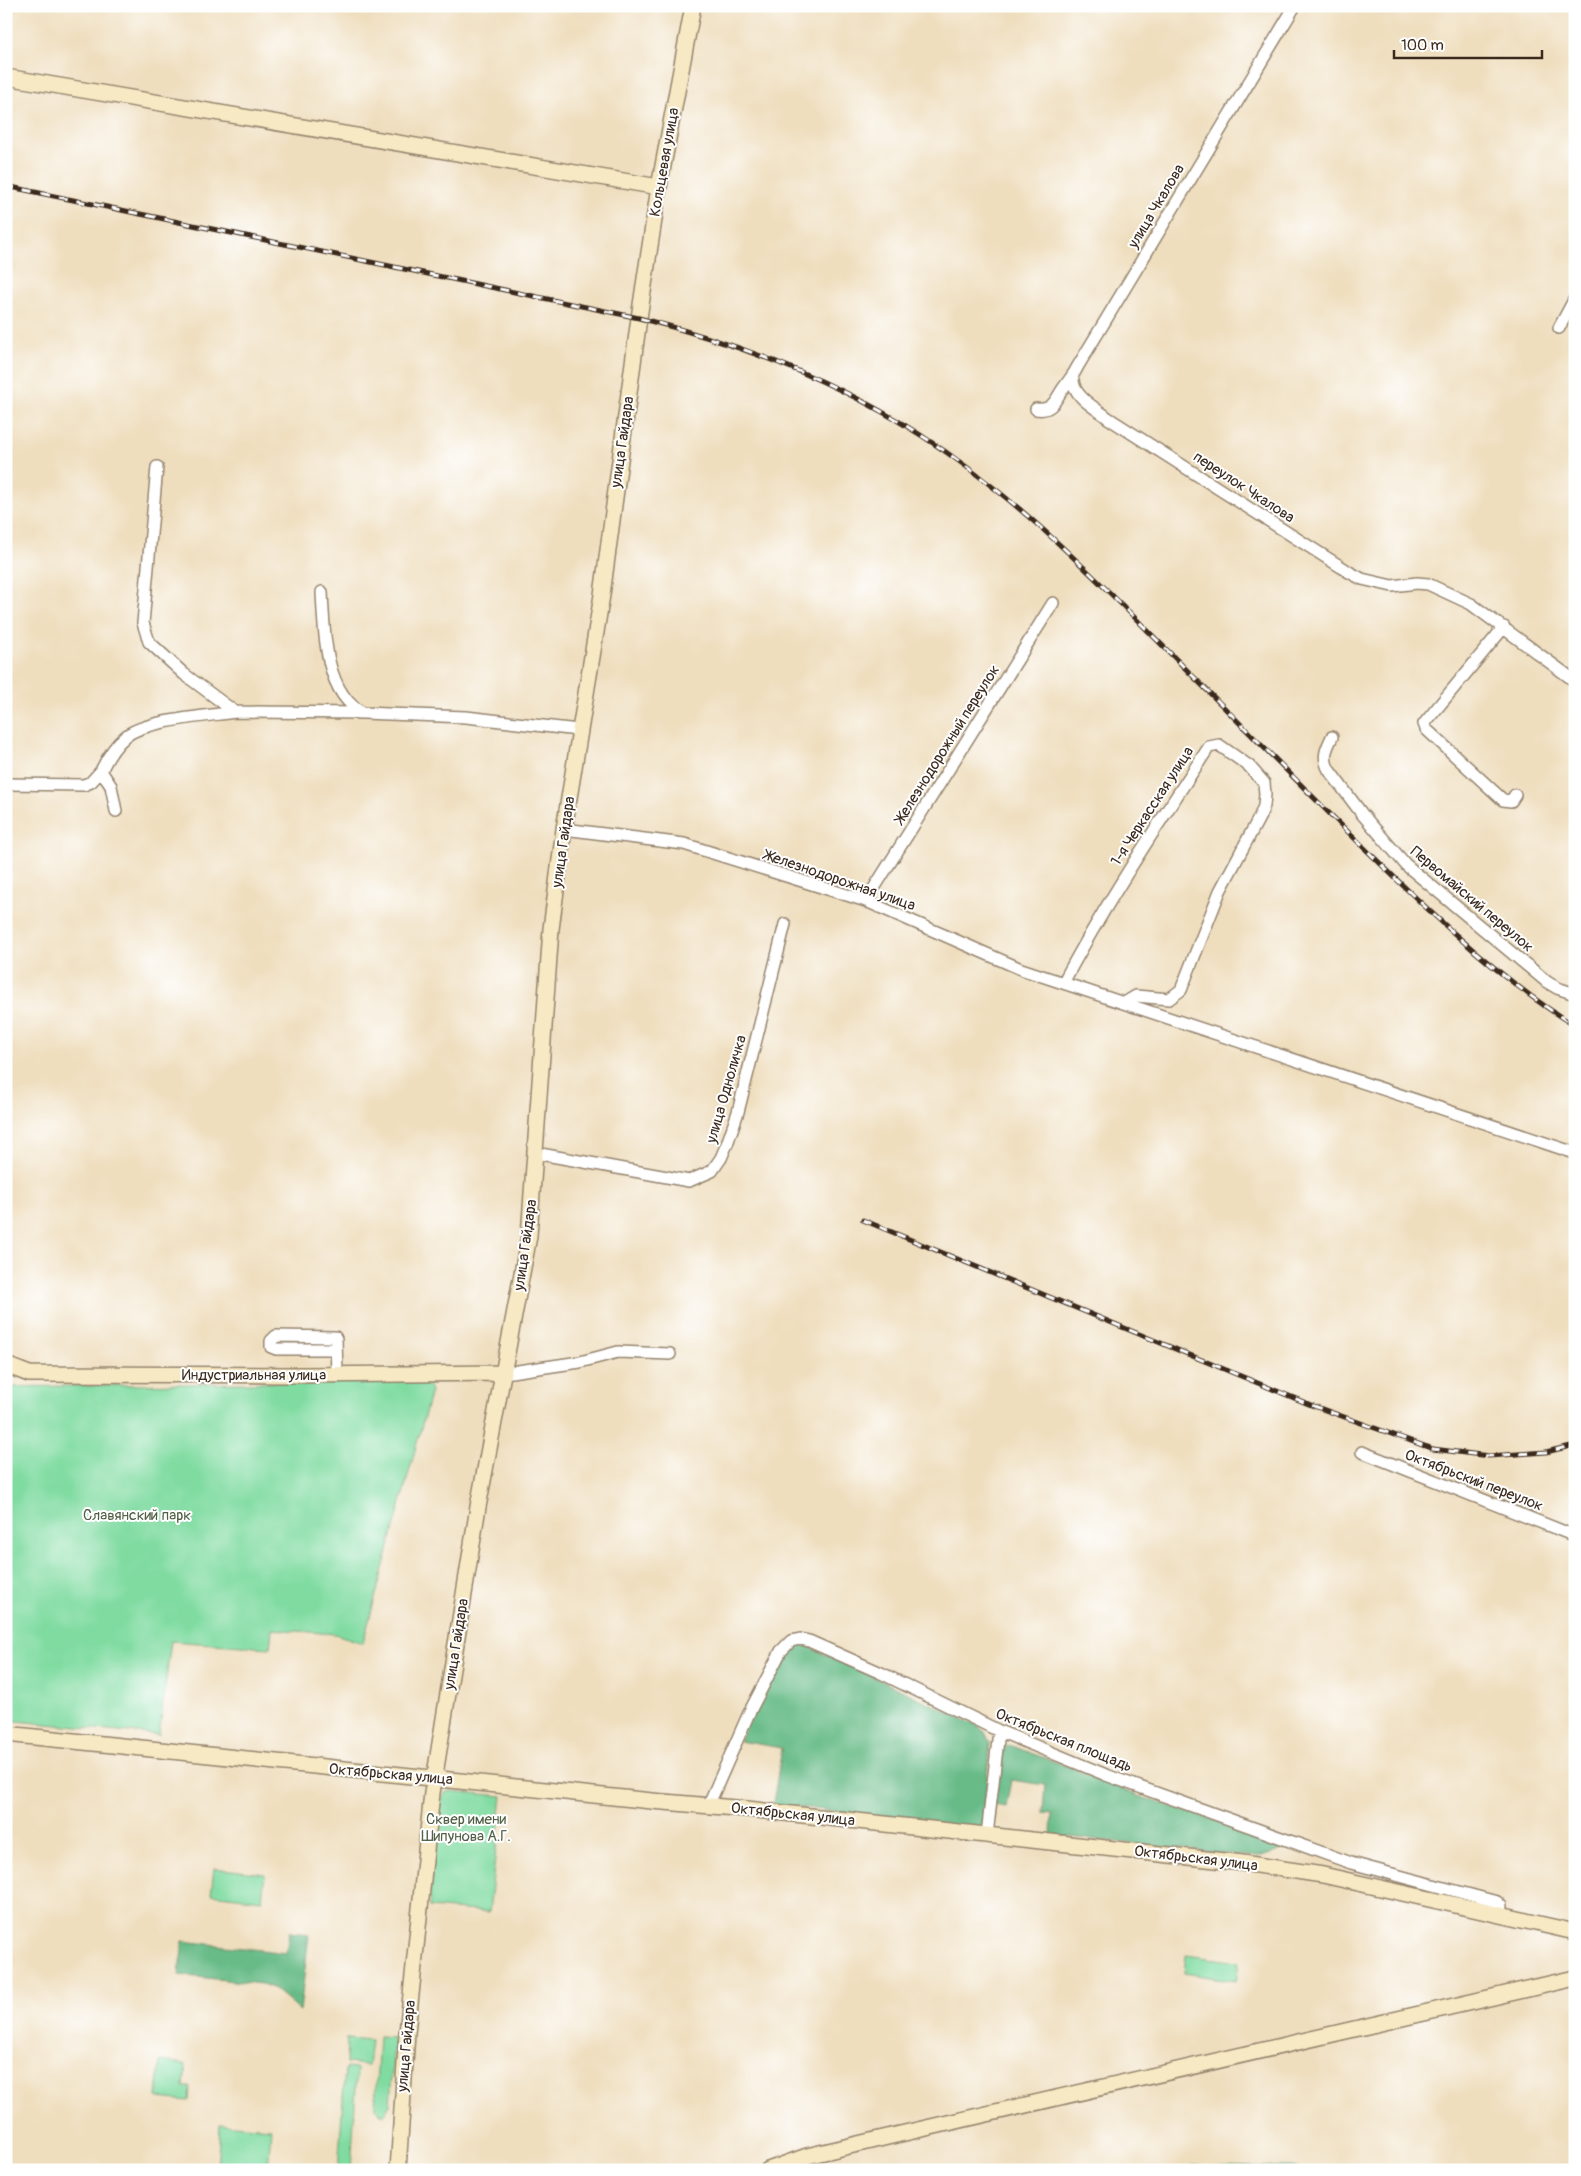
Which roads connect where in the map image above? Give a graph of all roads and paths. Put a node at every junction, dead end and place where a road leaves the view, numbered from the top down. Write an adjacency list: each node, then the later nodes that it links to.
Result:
1 (693, 6): 4 (street, Кольцевая улица)
2 (1295, 6): 8 (street, улица Чкалова)
3 (6, 77): 4 (street)
4 (659, 187): 6 (street, Кольцевая улица)
5 (1575, 298): 7 (street)
6 (639, 318): 17 (street, улица Гайдара)
7 (1559, 328)
8 (1073, 379): 9 (street, улица Чкалова); 13 (street, переулок Чкалова)
9 (1036, 409)
10 (156, 468): 15 (street)
11 (322, 592): 16 (street)
12 (1053, 603): 24 (street, Железнодорожный переулок)
13 (1504, 627): 14 (street); 21 (street)
14 (1575, 681)
15 (235, 712): 16 (street); 19 (street)
16 (363, 712): 17 (street)
17 (578, 730): 23 (street, улица Гайдара)
18 (1332, 737): 27 (street, Первомайский переулок)
19 (102, 771): 20 (street); 22 (street)
20 (6, 784)
21 (1515, 796)
22 (116, 811)
23 (564, 829): 24 (street, Железнодорожная улица); 29 (street, улица Гайдара)
24 (866, 901): 26 (street, Железнодорожная улица)
25 (785, 924): 29 (street, улица Одноличка)
26 (1063, 983): 28 (street, Железнодорожная улица); 28 (street, 1-я Черкасская улица)
27 (1575, 994)
28 (1126, 1002): 30 (street, Железнодорожная улица)
29 (535, 1153): 34 (street, улица Гайдара)
30 (1575, 1153)
31 (336, 1349): 31 (street); 35 (street)
32 (670, 1354): 34 (street)
33 (6, 1364): 35 (street, Индустриальная улица)
34 (504, 1373): 35 (street, Индустриальная улица); 40 (street, улица Гайдара)
35 (337, 1375)
36 (1362, 1452): 37 (street, Октябрьский переулок)
37 (1575, 1536)
38 (999, 1731): 41 (street, Октябрьская площадь); 42 (street); 43 (street, Октябрьская площадь)
39 (6, 1734): 40 (street, Октябрьская улица)
40 (434, 1778): 41 (street, Октябрьская улица); 46 (street, улица Гайдара)
41 (708, 1806): 42 (street, Октябрьская улица)
42 (987, 1835): 43 (street, Октябрьская улица)
43 (1500, 1915): 44 (street, Октябрьская улица)
44 (1575, 1932)
45 (1575, 1978): 47 (street)
46 (398, 2170)
47 (768, 2170)

